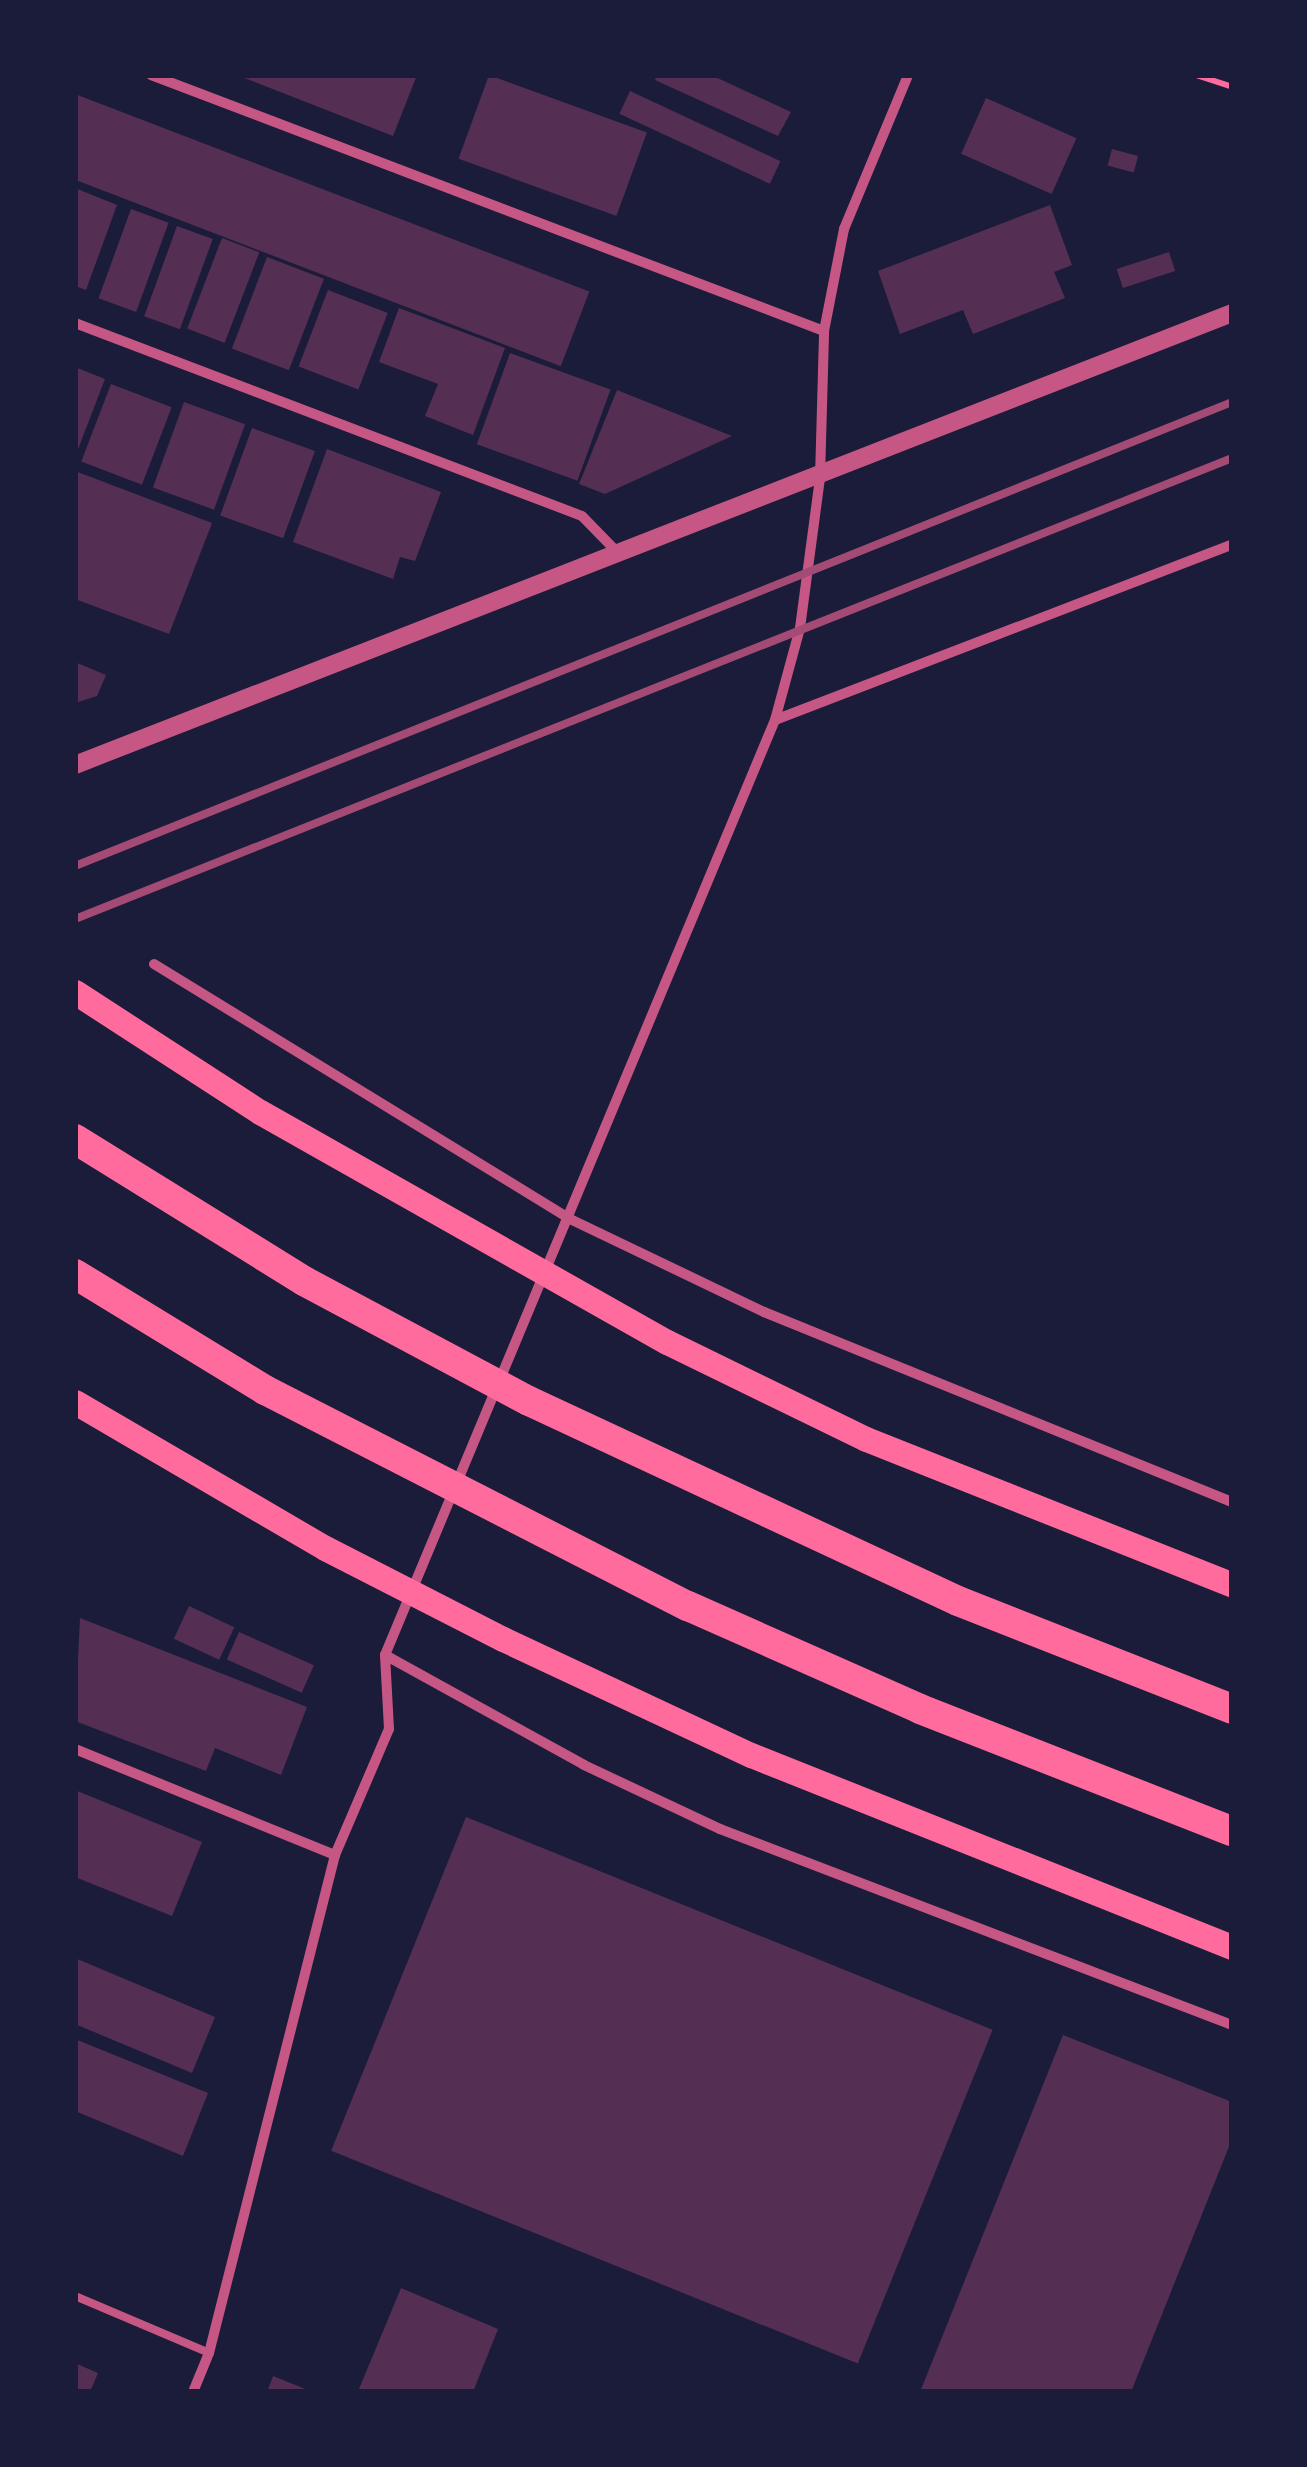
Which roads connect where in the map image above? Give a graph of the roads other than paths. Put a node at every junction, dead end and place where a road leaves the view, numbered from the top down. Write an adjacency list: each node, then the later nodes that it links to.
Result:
1 (151, 75): 5 (street)
2 (908, 75): 5 (street)
3 (1232, 314): 6 (street)
4 (75, 322): 8 (street)
5 (824, 331): 6 (street)
6 (820, 478): 8 (street); 9 (street)
7 (1232, 545): 9 (street)
8 (620, 555): 10 (street)
9 (775, 720): 14 (street)
10 (75, 765)
11 (154, 964): 14 (street)
12 (75, 992): 18 (main road)
13 (75, 1139): 20 (highway)
14 (570, 1219): 17 (street); 19 (street)
15 (75, 1274): 22 (highway)
16 (75, 1402): 24 (main road)
17 (1232, 1502)
18 (1232, 1585)
19 (385, 1655): 23 (street); 25 (street)
20 (1232, 1709)
21 (75, 1749): 23 (street)
22 (1232, 1831)
23 (335, 1855): 27 (street)
24 (1232, 1947)
25 (1232, 2025)
26 (75, 2296): 27 (lane)
27 (209, 2353): 28 (street)
28 (193, 2392)

